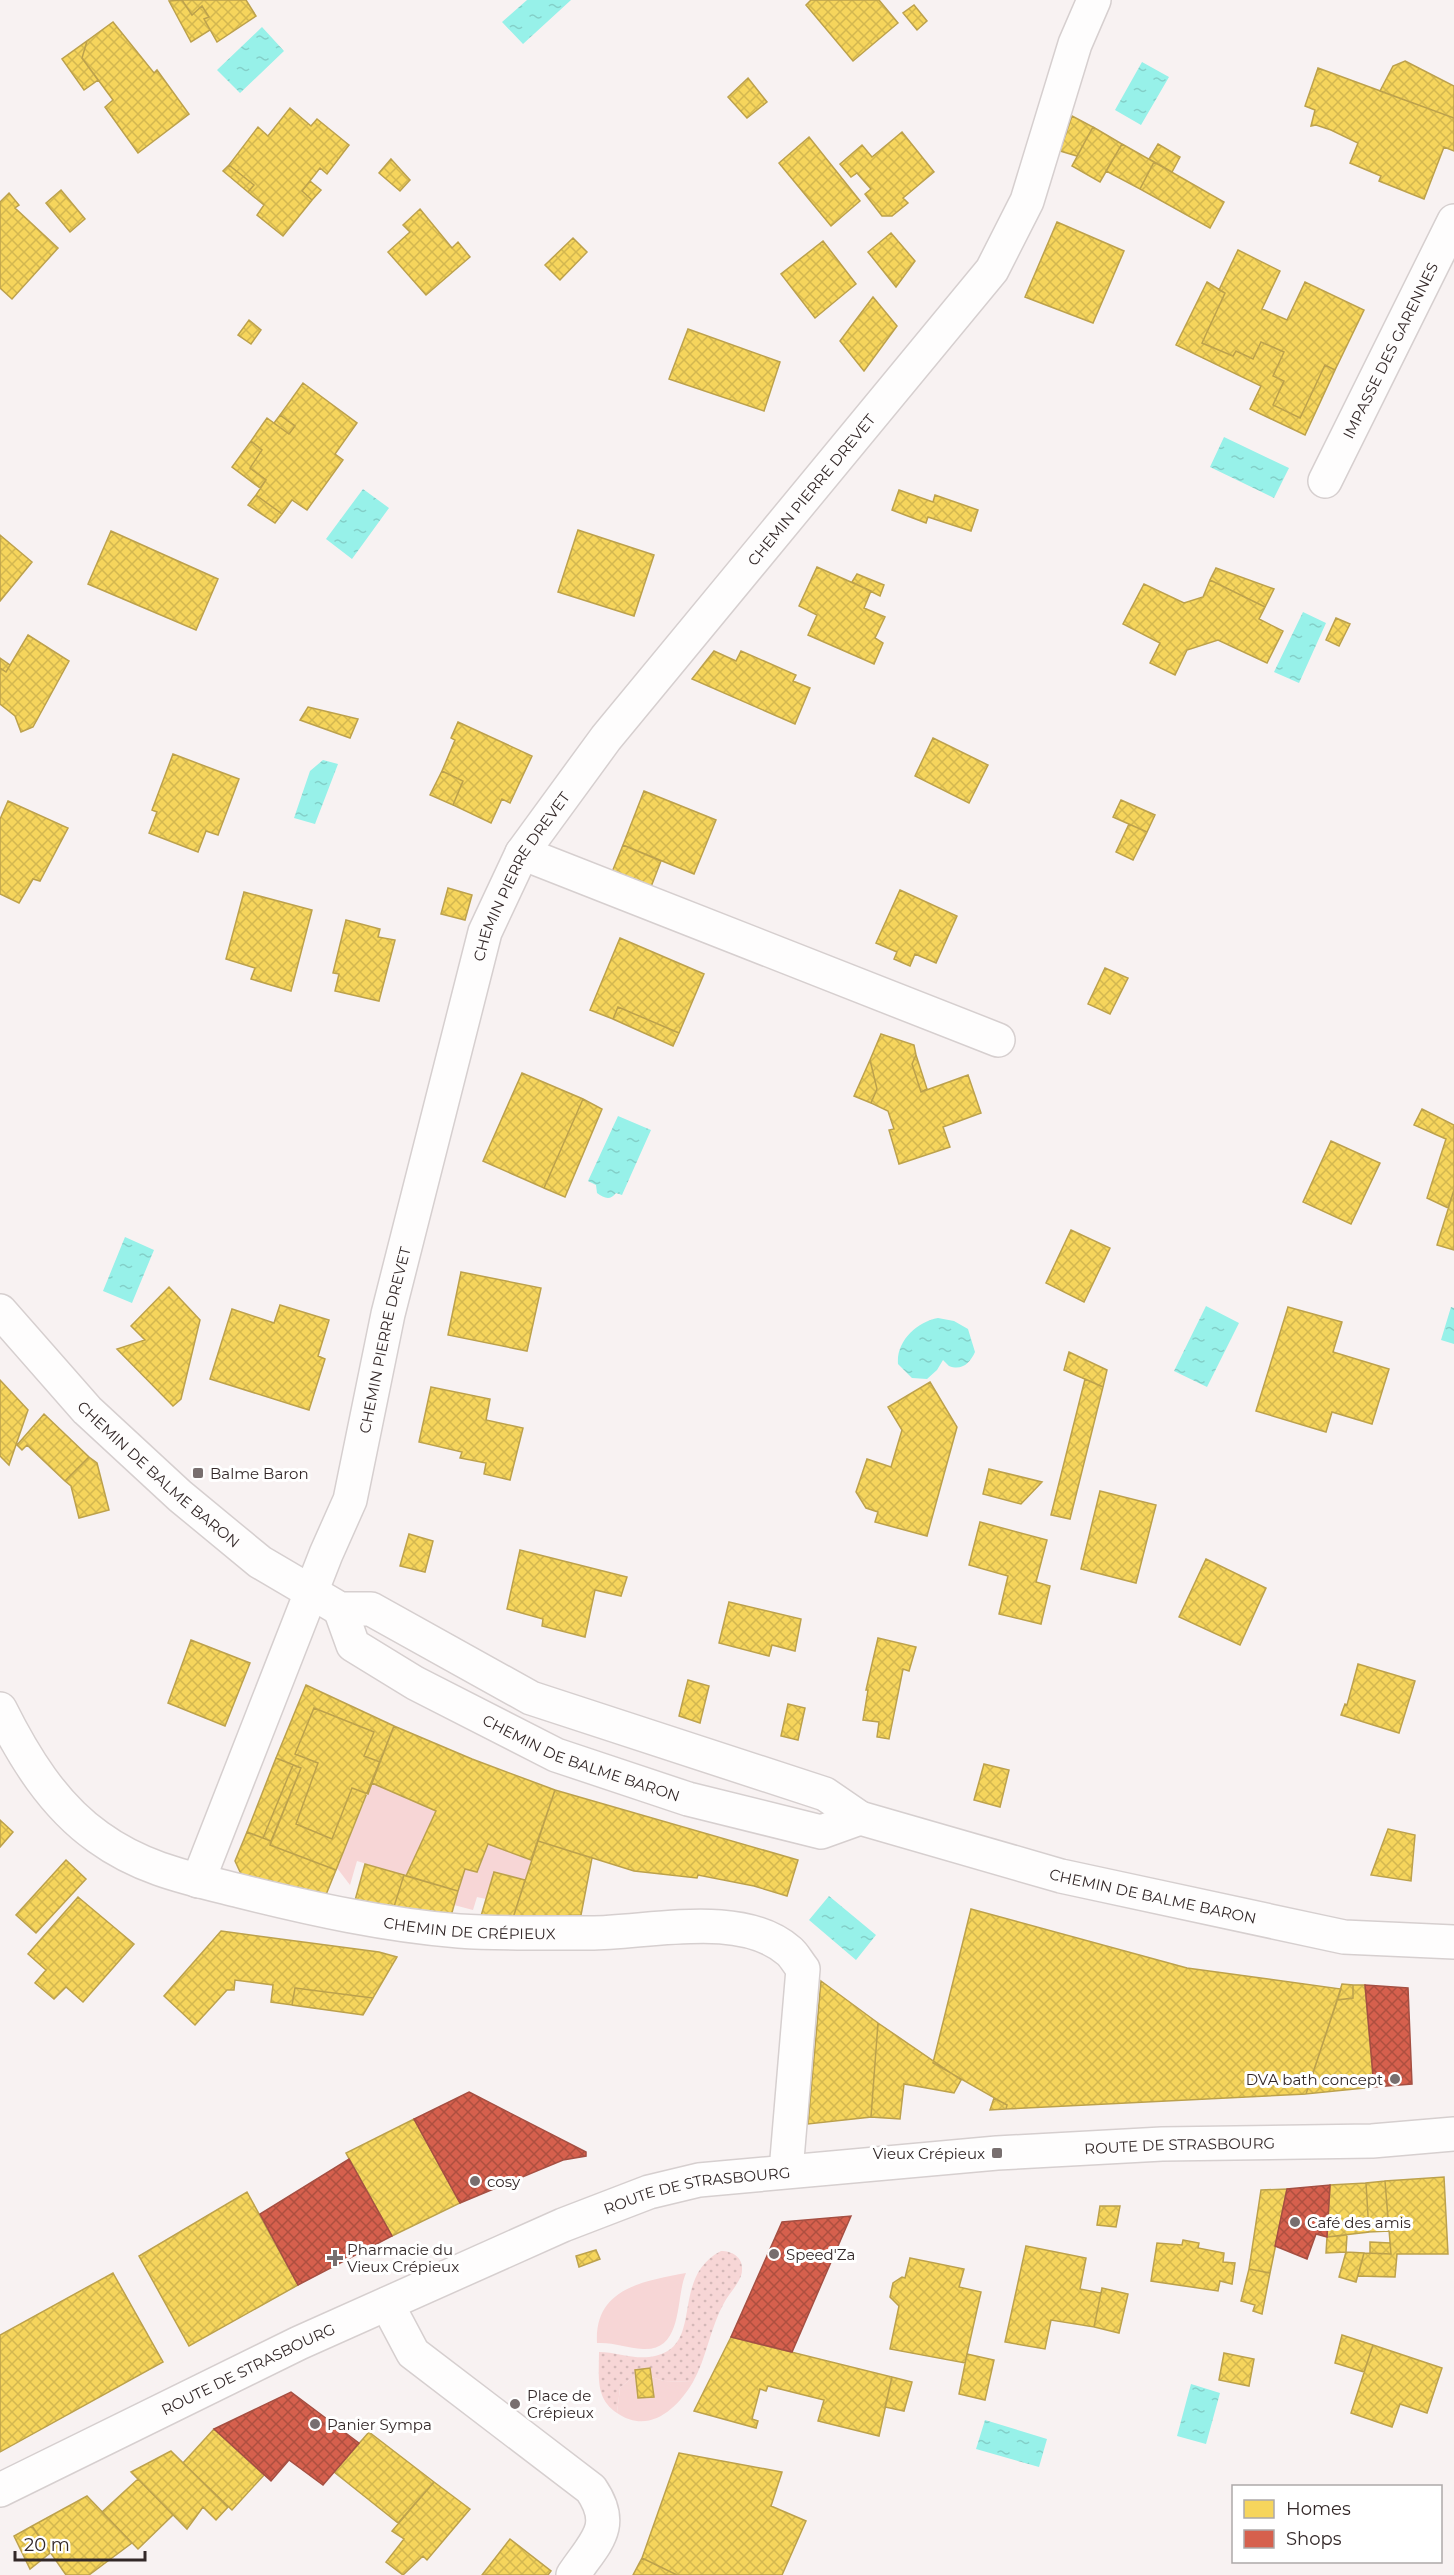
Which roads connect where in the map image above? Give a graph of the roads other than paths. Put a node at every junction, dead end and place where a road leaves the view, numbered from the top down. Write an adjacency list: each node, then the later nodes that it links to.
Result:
1 (1094, 0): 4 (street, CHEMIN PIERRE DREVET)
2 (1454, 221): 3 (street, IMPASSE DES GARENNES)
3 (1325, 481)
4 (522, 853): 5 (street); 7 (street, CHEMIN PIERRE DREVET)
5 (998, 1040)
6 (0, 1311): 7 (street, CHEMIN DE BALME BARON)
7 (312, 1591): 8 (street, CHEMIN DE BALME BARON); 11 (street, CHEMIN PIERRE DREVET)
8 (340, 1609): 10 (street, CHEMIN DE BALME BARON); 10 (street, CHEMIN DE BALME BARON)
9 (0, 1708): 11 (street, CHEMIN DE CRÉPIEUX)
10 (860, 1818): 12 (street, CHEMIN DE BALME BARON)
11 (198, 1881): 14 (street, CHEMIN DE CRÉPIEUX)
12 (1454, 1942)
13 (1454, 2134): 14 (street, ROUTE DE STRASBOURG)
14 (786, 2171): 15 (street, ROUTE DE STRASBOURG)
15 (387, 2304): 16 (street, ROUTE DE STRASBOURG); 17 (street)
16 (0, 2490)
17 (573, 2575)

